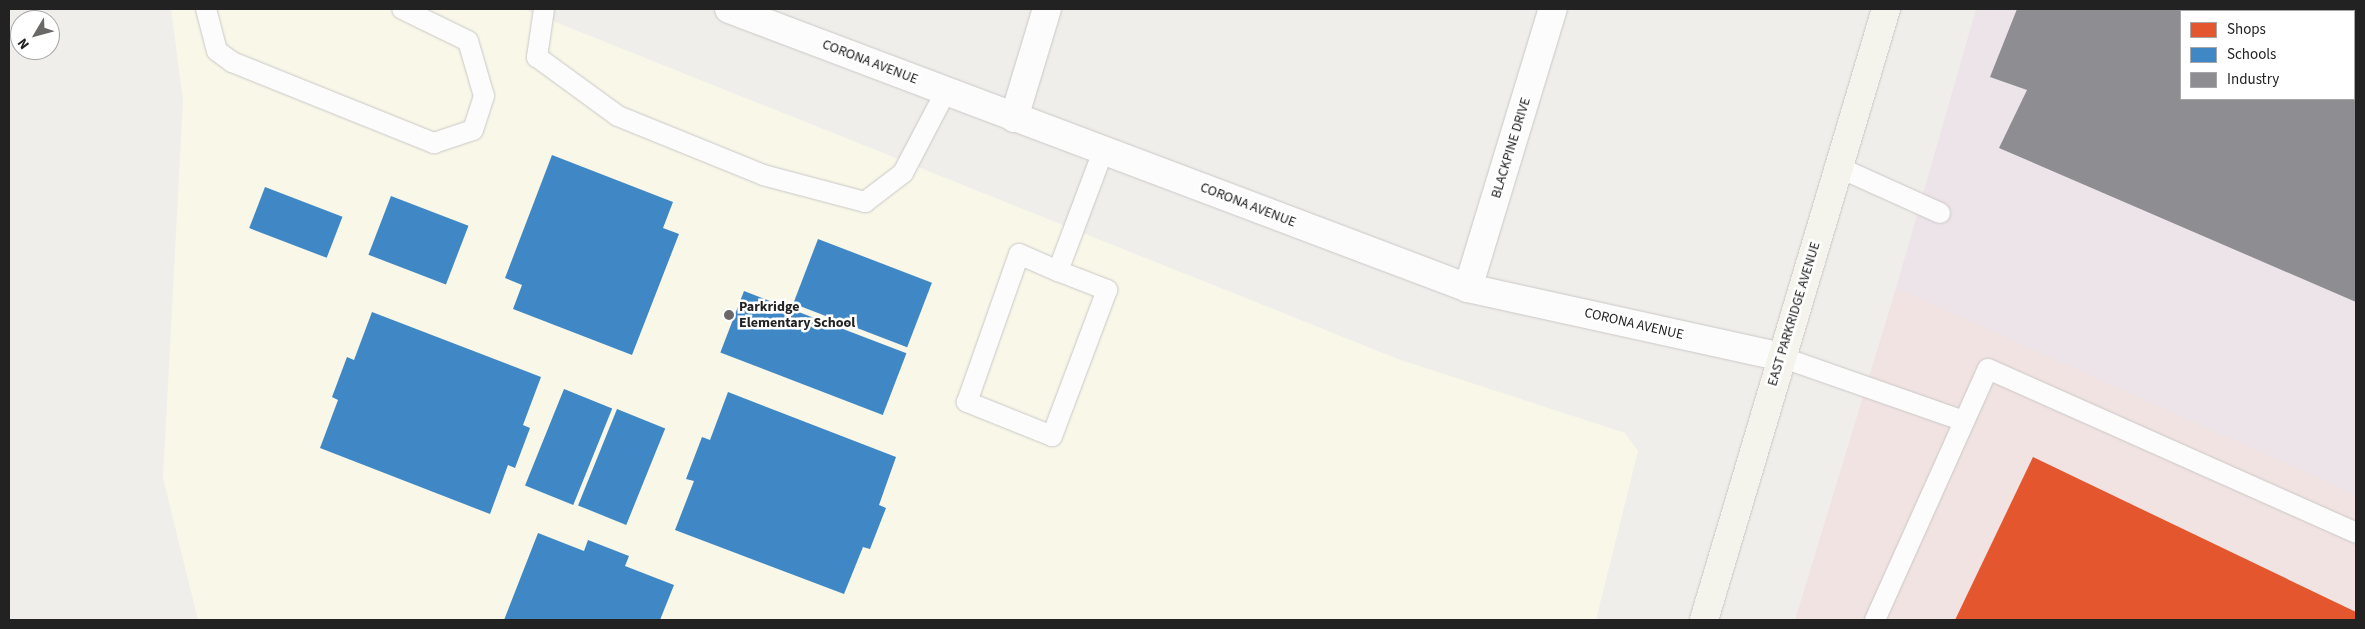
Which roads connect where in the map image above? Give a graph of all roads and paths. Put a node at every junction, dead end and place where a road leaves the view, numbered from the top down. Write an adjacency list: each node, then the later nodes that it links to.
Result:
1 (206, 9): 2 (lane)
2 (402, 9)
3 (544, 9): 8 (lane)
4 (729, 9): 8 (street, CORONA AVENUE)
5 (1047, 9): 9 (street)
6 (1554, 9): 14 (street, BLACKPINE DRIVE)
7 (1886, 9): 11 (main road, EAST PARKRIDGE AVENUE)
8 (946, 91): 9 (street, CORONA AVENUE)
9 (1014, 118): 10 (street, CORONA AVENUE)
10 (1104, 151): 13 (lane); 14 (street, CORONA AVENUE)
11 (1838, 167): 12 (lane); 15 (main road, EAST PARKRIDGE AVENUE)
12 (1940, 213)
13 (1058, 271): 13 (lane)
14 (1468, 288): 15 (street, CORONA AVENUE)
15 (1781, 357): 16 (lane); 18 (main road, EAST PARKRIDGE AVENUE)
16 (1964, 421): 17 (lane); 19 (lane)
17 (2356, 533)
18 (1704, 620)
19 (1876, 620)

